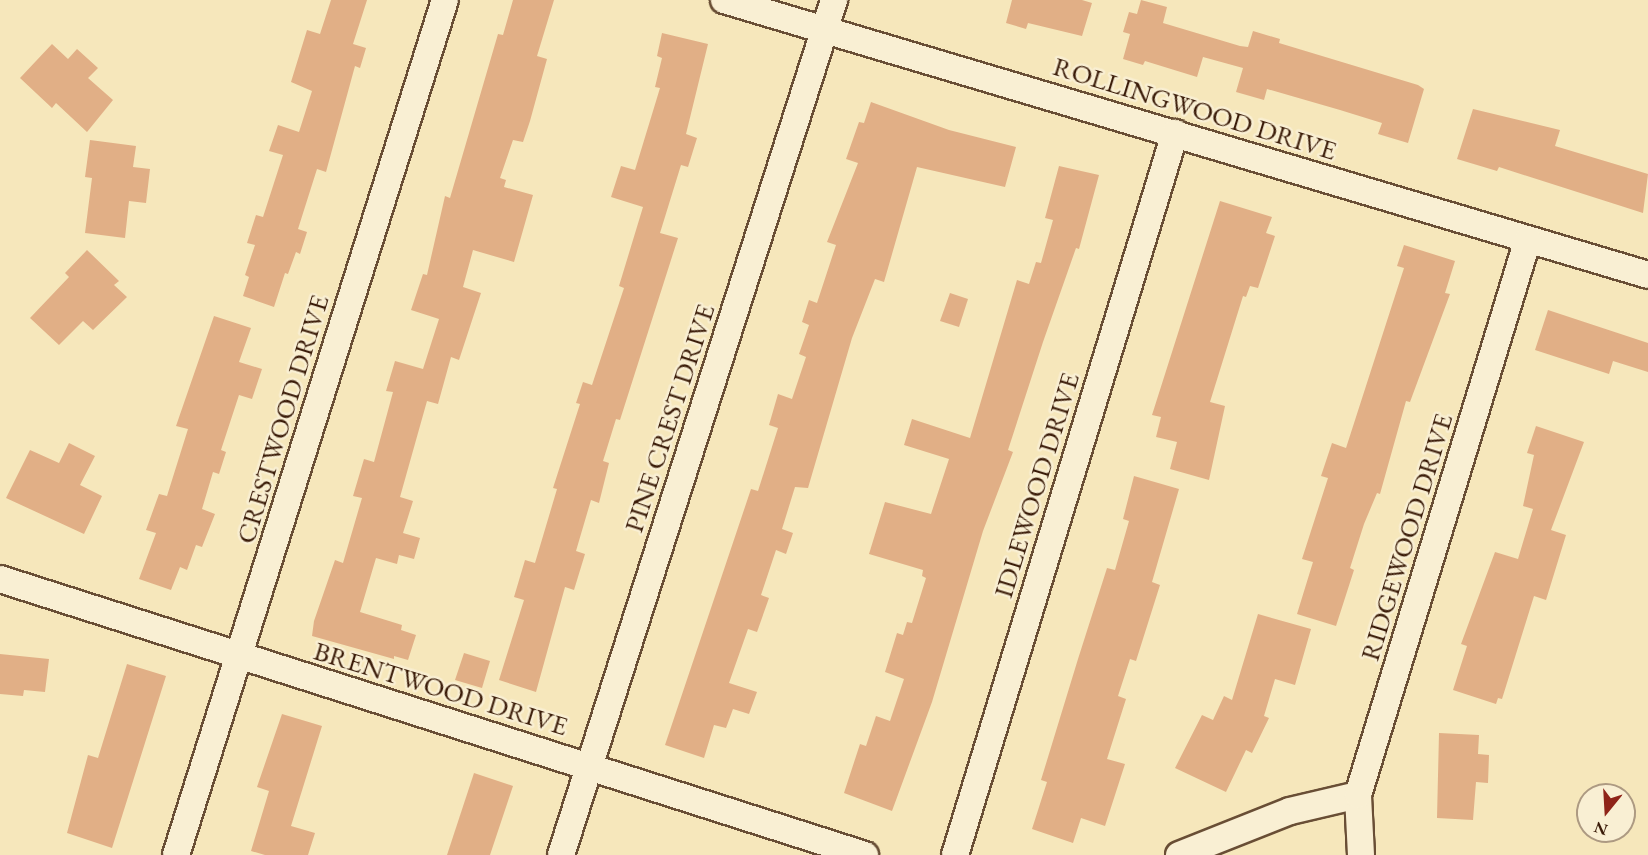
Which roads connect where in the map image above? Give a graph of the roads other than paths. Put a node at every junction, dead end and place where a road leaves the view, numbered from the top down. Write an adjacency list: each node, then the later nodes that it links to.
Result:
1 (445, 0): 9 (street, CRESTWOOD DRIVE)
2 (724, 0): 4 (street, ROLLINGWOOD DRIVE)
3 (834, 0): 4 (street, PINE CREST DRIVE)
4 (825, 29): 5 (street, ROLLINGWOOD DRIVE); 10 (street, PINE CREST DRIVE)
5 (1175, 133): 6 (street, ROLLINGWOOD DRIVE); 15 (street, IDLEWOOD DRIVE)
6 (1528, 239): 7 (street, ROLLINGWOOD DRIVE); 11 (street, RIDGEWOOD DRIVE)
7 (1648, 275)
8 (0, 579): 9 (street, BRENTWOOD DRIVE)
9 (239, 657): 10 (street, BRENTWOOD DRIVE); 12 (street, CRESTWOOD DRIVE)
10 (589, 766): 13 (street, PINE CREST DRIVE); 14 (street, BRENTWOOD DRIVE)
11 (1358, 795): 16 (street); 17 (street, RIDGEWOOD DRIVE)
12 (176, 855)
13 (561, 855)
14 (865, 855)
15 (955, 855)
16 (1179, 855)
17 (1361, 855)

